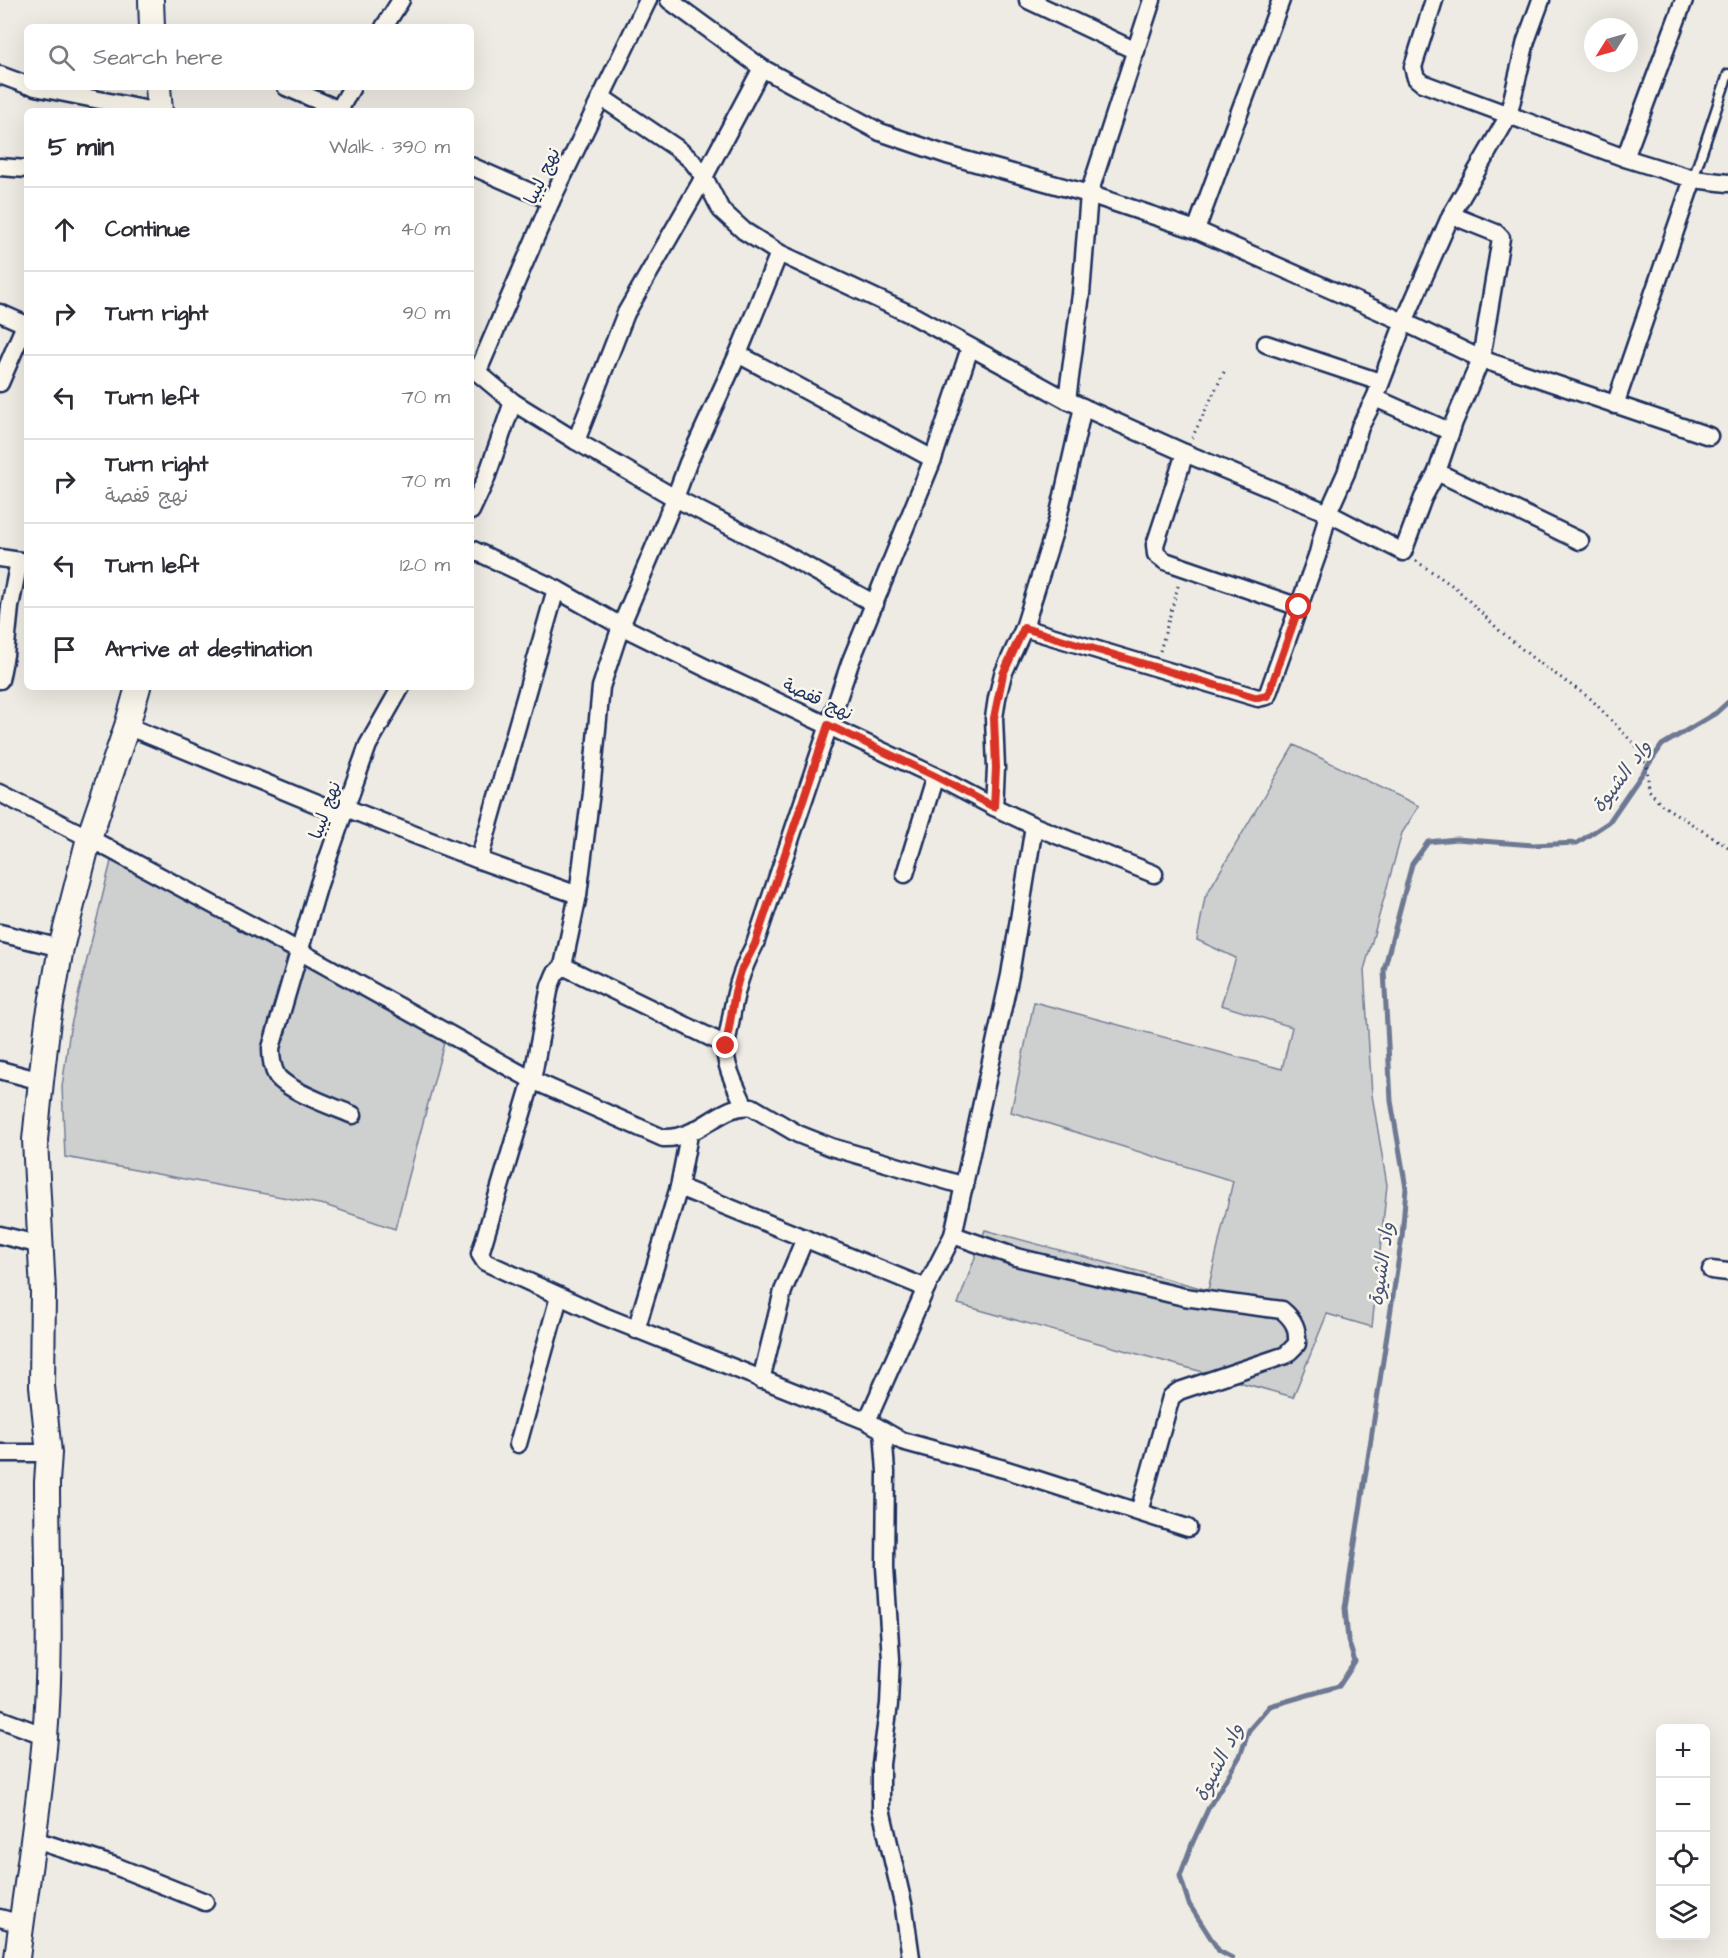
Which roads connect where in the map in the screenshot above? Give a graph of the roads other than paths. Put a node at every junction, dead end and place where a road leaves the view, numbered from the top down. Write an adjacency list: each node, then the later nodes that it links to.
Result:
1 (151, 0): 11 (main road)
2 (400, 0): 12 (street)
3 (648, 0): 22 (street, نهج ليبيا)
4 (669, 0): 14 (street)
5 (1028, 0): 13 (street)
6 (1152, 0): 13 (street)
7 (1281, 0): 38 (street)
8 (1434, 0): 27 (street)
9 (1541, 0): 27 (street)
10 (1684, 0): 28 (street)
11 (152, 24)
12 (386, 24)
13 (1136, 51): 35 (street)
14 (762, 68): 32 (street); 35 (street)
15 (1728, 74): 33 (lane)
16 (0, 75): 17 (street)
17 (24, 84)
18 (50, 90): 23 (street)
19 (158, 90): 24 (main road)
20 (293, 90): 25 (street)
21 (350, 90): 26 (street)
22 (601, 97): 32 (street); 36 (street, نهج ليبيا)
23 (139, 108)
24 (160, 108)
25 (335, 108)
26 (341, 108)
27 (1508, 117): 28 (street); 37 (street)
28 (1625, 158): 33 (street)
29 (0, 167): 31 (street)
30 (474, 167): 36 (street)
31 (24, 169)
32 (704, 177): 39 (street); 56 (street)
33 (1693, 178): 34 (street); 53 (street)
34 (1728, 183)
35 (1089, 194): 38 (street); 52 (street)
36 (551, 201): 48 (street, نهج ليبيا)
37 (1451, 215): 41 (street); 47 (street)
38 (1196, 230): 41 (street)
39 (779, 254): 45 (street); 46 (street)
40 (0, 313): 42 (street)
41 (1404, 322): 47 (street); 50 (street)
42 (24, 324)
43 (24, 329): 49 (street)
44 (1266, 344): 50 (street)
45 (970, 348): 52 (street); 58 (street)
46 (738, 354): 58 (street); 60 (street)
47 (1481, 359): 53 (street); 54 (street)
48 (474, 369): 51 (street)
49 (0, 383)
50 (1377, 390): 54 (street); 62 (street)
51 (513, 402): 56 (street); 61 (street)
52 (1075, 404): 57 (street); 71 (street)
53 (1615, 405): 55 (street)
54 (1450, 432): 59 (street)
55 (1709, 436)
56 (576, 441): 60 (street)
57 (1185, 453): 62 (street); 69 (street)
58 (933, 459): 68 (street)
59 (1437, 472): 62 (street); 63 (street)
60 (675, 498): 68 (street); 70 (street)
61 (474, 505)
62 (1328, 513): 69 (street)
63 (1580, 541)
64 (474, 550): 67 (street, نهج قفصة)
65 (0, 558): 66 (street)
66 (23, 562): 72 (street)
67 (556, 589): 70 (street, نهج قفصة); 83 (street)
68 (874, 604): 75 (street)
69 (1299, 607): 71 (street)
70 (621, 626): 75 (street, نهج قفصة); 86 (street)
71 (1024, 628): 79 (street)
72 (0, 680)
73 (137, 690): 76 (main road)
74 (399, 690): 80 (street, نهج ليبيا)
75 (828, 725): 77 (street, نهج قفصة); 91 (street)
76 (127, 726): 80 (street); 82 (main road)
77 (935, 776): 79 (street, نهج قفصة); 84 (street)
78 (0, 793): 82 (street)
79 (994, 807): 81 (street, نهج قفصة)
80 (344, 811): 83 (street); 89 (street, نهج ليبيا)
81 (1034, 826): 85 (street, نهج قفصة); 98 (street)
82 (89, 838): 88 (main road); 89 (street)
83 (479, 860): 86 (street)
84 (905, 874)
85 (1154, 874)
86 (578, 895): 90 (street)
87 (0, 933): 88 (street)
88 (61, 948): 94 (main road)
89 (299, 951): 93 (street); 96 (street, نهج ليبيا)
90 (563, 966): 91 (street); 93 (street)
91 (726, 1046): 95 (street)
92 (0, 1070): 94 (street)
93 (532, 1080): 97 (street); 105 (street)
94 (41, 1081): 103 (main road)
95 (744, 1106): 97 (street); 98 (street)
96 (352, 1115)
97 (689, 1134): 99 (street)
98 (965, 1186): 101 (street)
99 (679, 1187): 102 (street); 106 (street)
100 (0, 1235): 103 (street)
101 (953, 1235): 104 (street); 113 (street)
102 (805, 1238): 104 (street); 107 (street)
103 (41, 1245): 112 (main road)
104 (927, 1288): 108 (street)
105 (559, 1297): 106 (street); 110 (street)
106 (636, 1330): 107 (street)
107 (760, 1380): 108 (street)
108 (867, 1421): 109 (street)
109 (883, 1430): 113 (street); 121 (street)
110 (518, 1444)
111 (0, 1453): 112 (street)
112 (49, 1453): 116 (main road)
113 (1139, 1512): 114 (street)
114 (1188, 1527)
115 (0, 1719): 116 (street)
116 (46, 1736): 117 (main road)
117 (34, 1840): 118 (street); 119 (main road)
118 (205, 1902)
119 (10, 1921): 120 (main road)
120 (17, 1958)
121 (911, 1958)

